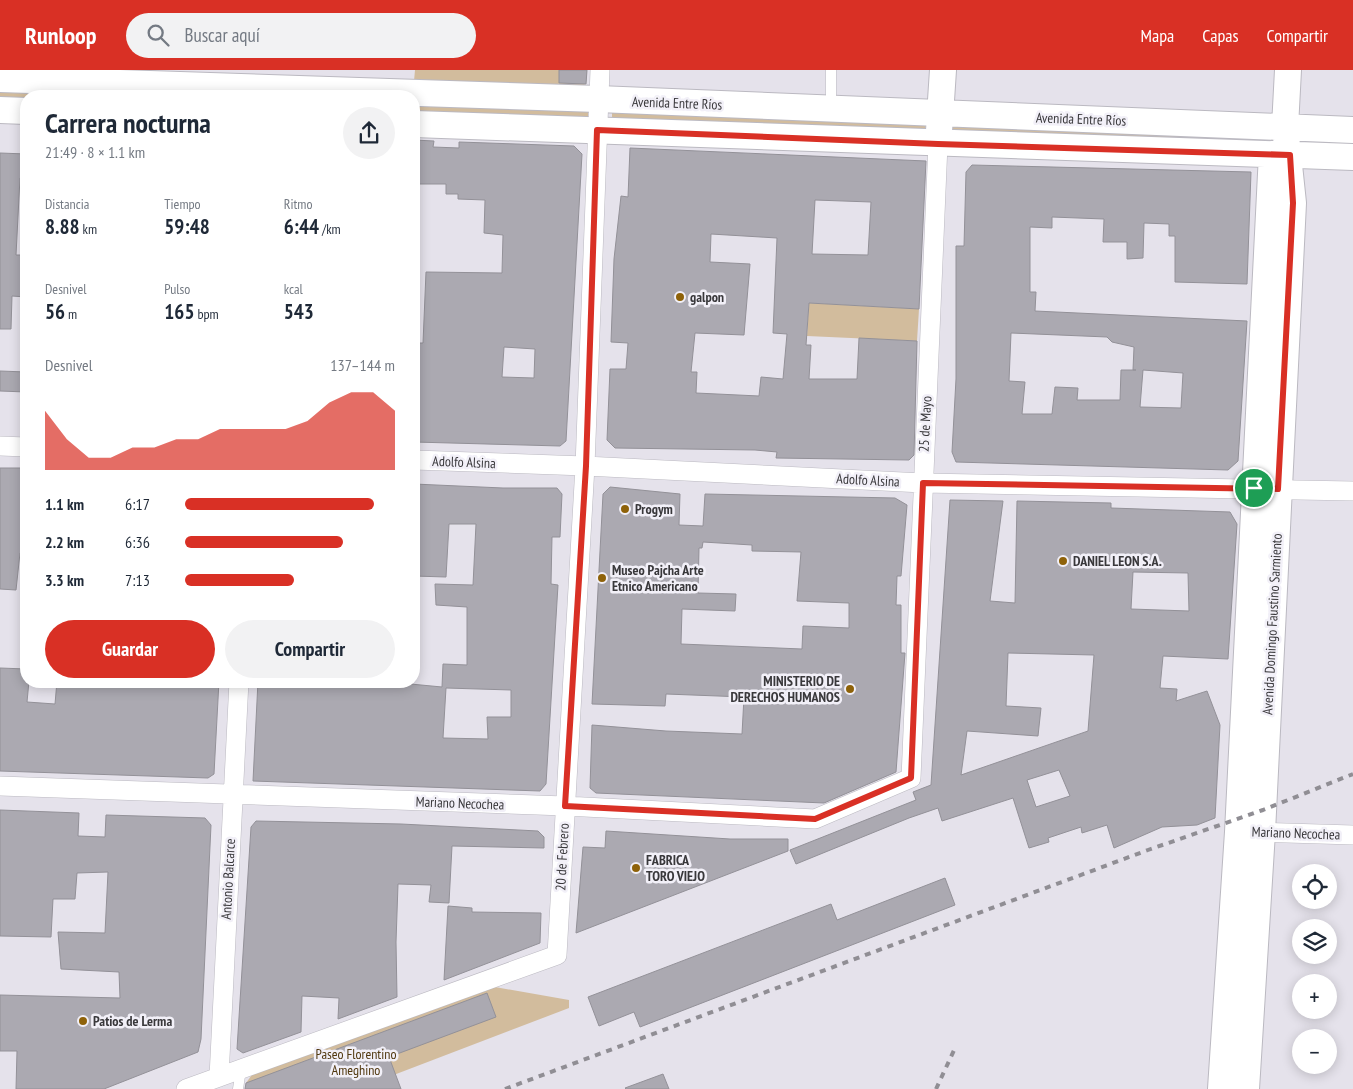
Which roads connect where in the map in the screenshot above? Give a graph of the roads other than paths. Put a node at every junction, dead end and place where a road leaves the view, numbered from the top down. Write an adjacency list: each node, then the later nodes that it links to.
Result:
1 (600, 70): 9 (street, 20 de Febrero)
2 (831, 70): 10 (lane)
3 (943, 70): 13 (main road, 25 de Mayo)
4 (1288, 70): 15 (main road, Avenida Domingo Faustino Sarmiento)
5 (0, 79): 6 (main road, Avenida Entre Ríos)
6 (264, 85): 7 (main road, Avenida Entre Ríos)
7 (383, 90)
8 (420, 92): 9 (main road, Avenida Entre Ríos)
9 (598, 99): 10 (main road, Avenida Entre Ríos); 16 (street, 20 de Febrero)
10 (831, 109): 13 (main road, Avenida Entre Ríos)
11 (0, 110): 12 (main road)
12 (20, 111)
13 (940, 113): 15 (main road, Avenida Entre Ríos); 18 (main road, 25 de Mayo)
14 (420, 124): 16 (main road)
15 (1285, 127): 17 (main road, Avenida Entre Ríos); 19 (main road, Avenida Domingo Faustino Sarmiento)
16 (597, 130): 18 (main road); 24 (street, 20 de Febrero)
17 (1353, 130)
18 (938, 144): 19 (main road); 25 (street, 25 de Mayo)
19 (1281, 154): 20 (main road); 26 (main road, Avenida Domingo Faustino Sarmiento)
20 (1353, 157)
21 (0, 446): 22 (street)
22 (20, 447)
23 (420, 460): 24 (street, Adolfo Alsina)
24 (586, 466): 25 (street, Adolfo Alsina); 32 (street, 20 de Febrero)
25 (923, 483): 26 (street, Adolfo Alsina); 29 (street, 25 de Mayo)
26 (1266, 488): 27 (street, Adolfo Alsina); 33 (main road, Avenida Domingo Faustino Sarmiento)
27 (1353, 491)
28 (239, 688): 31 (street, Antonio Balcarce)
29 (911, 778): 32 (street, Mariano Necochea)
30 (0, 786): 31 (street, Mariano Necochea)
31 (232, 795): 32 (street, Mariano Necochea); 36 (street, Antonio Balcarce)
32 (565, 806): 35 (street, 20 de Febrero)
33 (1250, 832): 34 (street, Mariano Necochea); 39 (main road, Avenida Domingo Faustino Sarmiento); 40 (main road, Avenida Domingo Faustino Sarmiento)
34 (1353, 835)
35 (241, 1069): 36 (street); 38 (lane)
36 (219, 1077): 37 (street)
37 (186, 1089)
38 (238, 1089)
39 (1221, 1089)
40 (1246, 1089)

